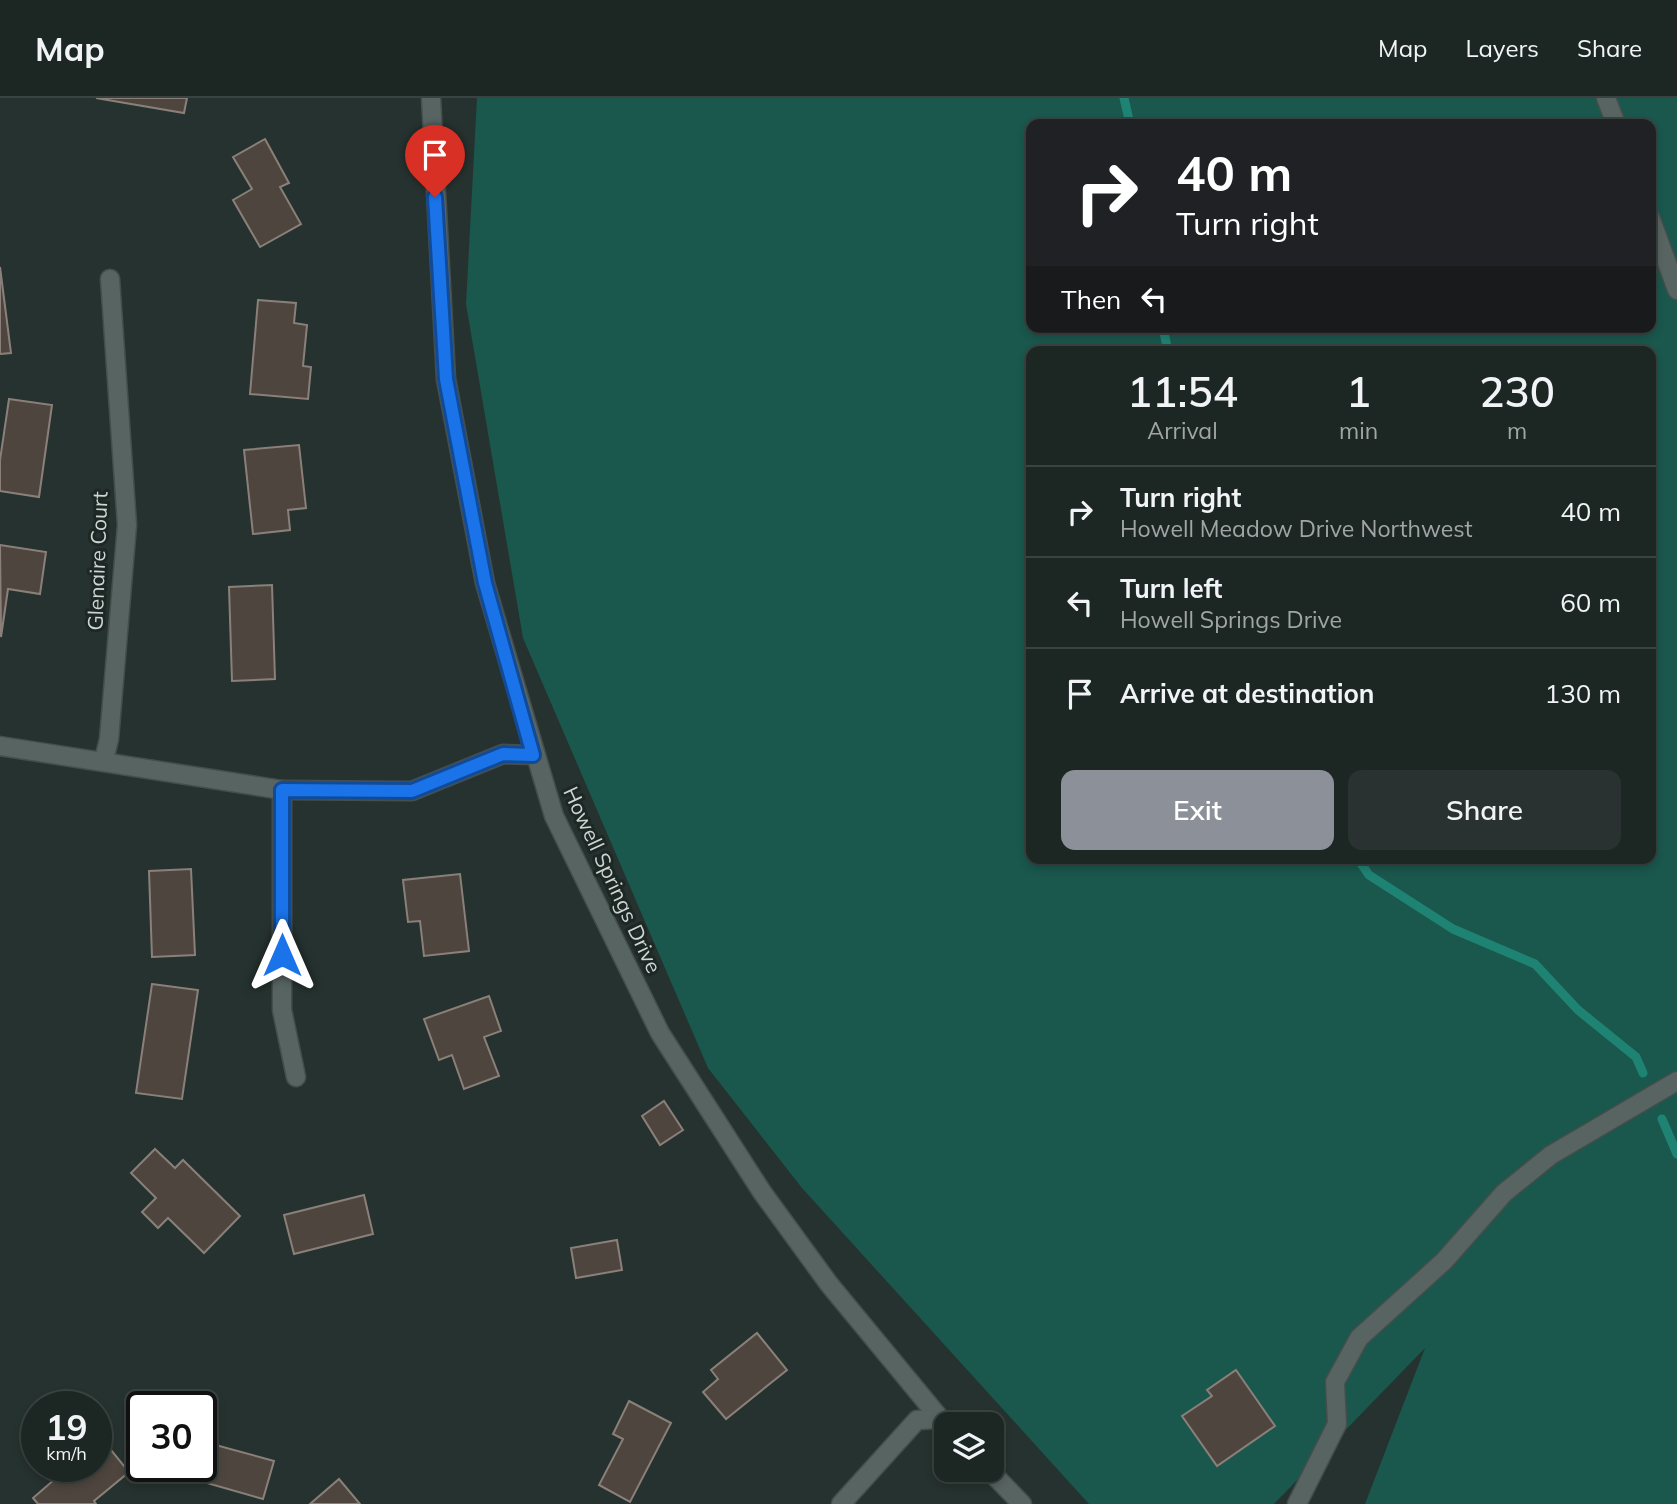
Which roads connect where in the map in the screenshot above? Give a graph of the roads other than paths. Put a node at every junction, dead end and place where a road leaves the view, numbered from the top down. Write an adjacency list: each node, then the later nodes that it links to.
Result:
1 (431, 98): 8 (street, Howell Springs Drive)
2 (1606, 98): 3 (street)
3 (1614, 119)
4 (1656, 233): 6 (street)
5 (110, 279): 9 (street, Glenaire Court)
6 (1677, 290)
7 (0, 746): 9 (street)
8 (533, 755): 10 (street); 13 (street, Howell Springs Drive)
9 (104, 760): 10 (street)
10 (282, 790): 11 (street)
11 (296, 1077)
12 (1677, 1081): 18 (street)
13 (934, 1412)
14 (934, 1422): 16 (street)
15 (1001, 1482): 17 (street)
16 (841, 1504)
17 (1022, 1504)
18 (1297, 1504)

